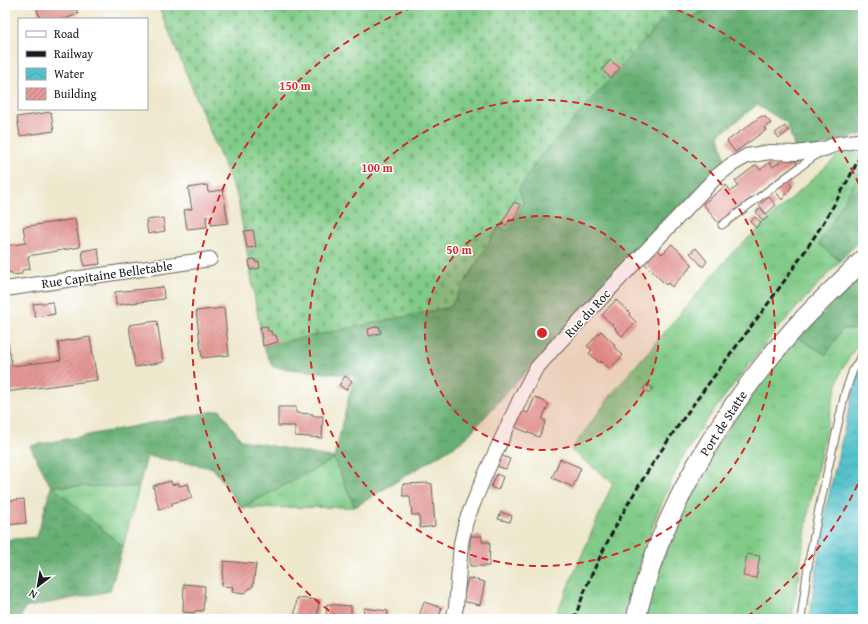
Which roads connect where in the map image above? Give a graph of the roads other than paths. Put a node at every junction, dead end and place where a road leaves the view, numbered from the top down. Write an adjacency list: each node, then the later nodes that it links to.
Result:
1 (863, 140): 2 (street, Rue du Roc)
2 (824, 149): 3 (lane); 8 (street, Rue du Roc)
3 (722, 225)
4 (210, 259): 6 (street, Rue Capitaine Belletable)
5 (863, 260): 9 (street, Port de Statte)
6 (5, 289)
7 (863, 354): 10 (lane)
8 (453, 619)
9 (636, 619)
10 (801, 619)

